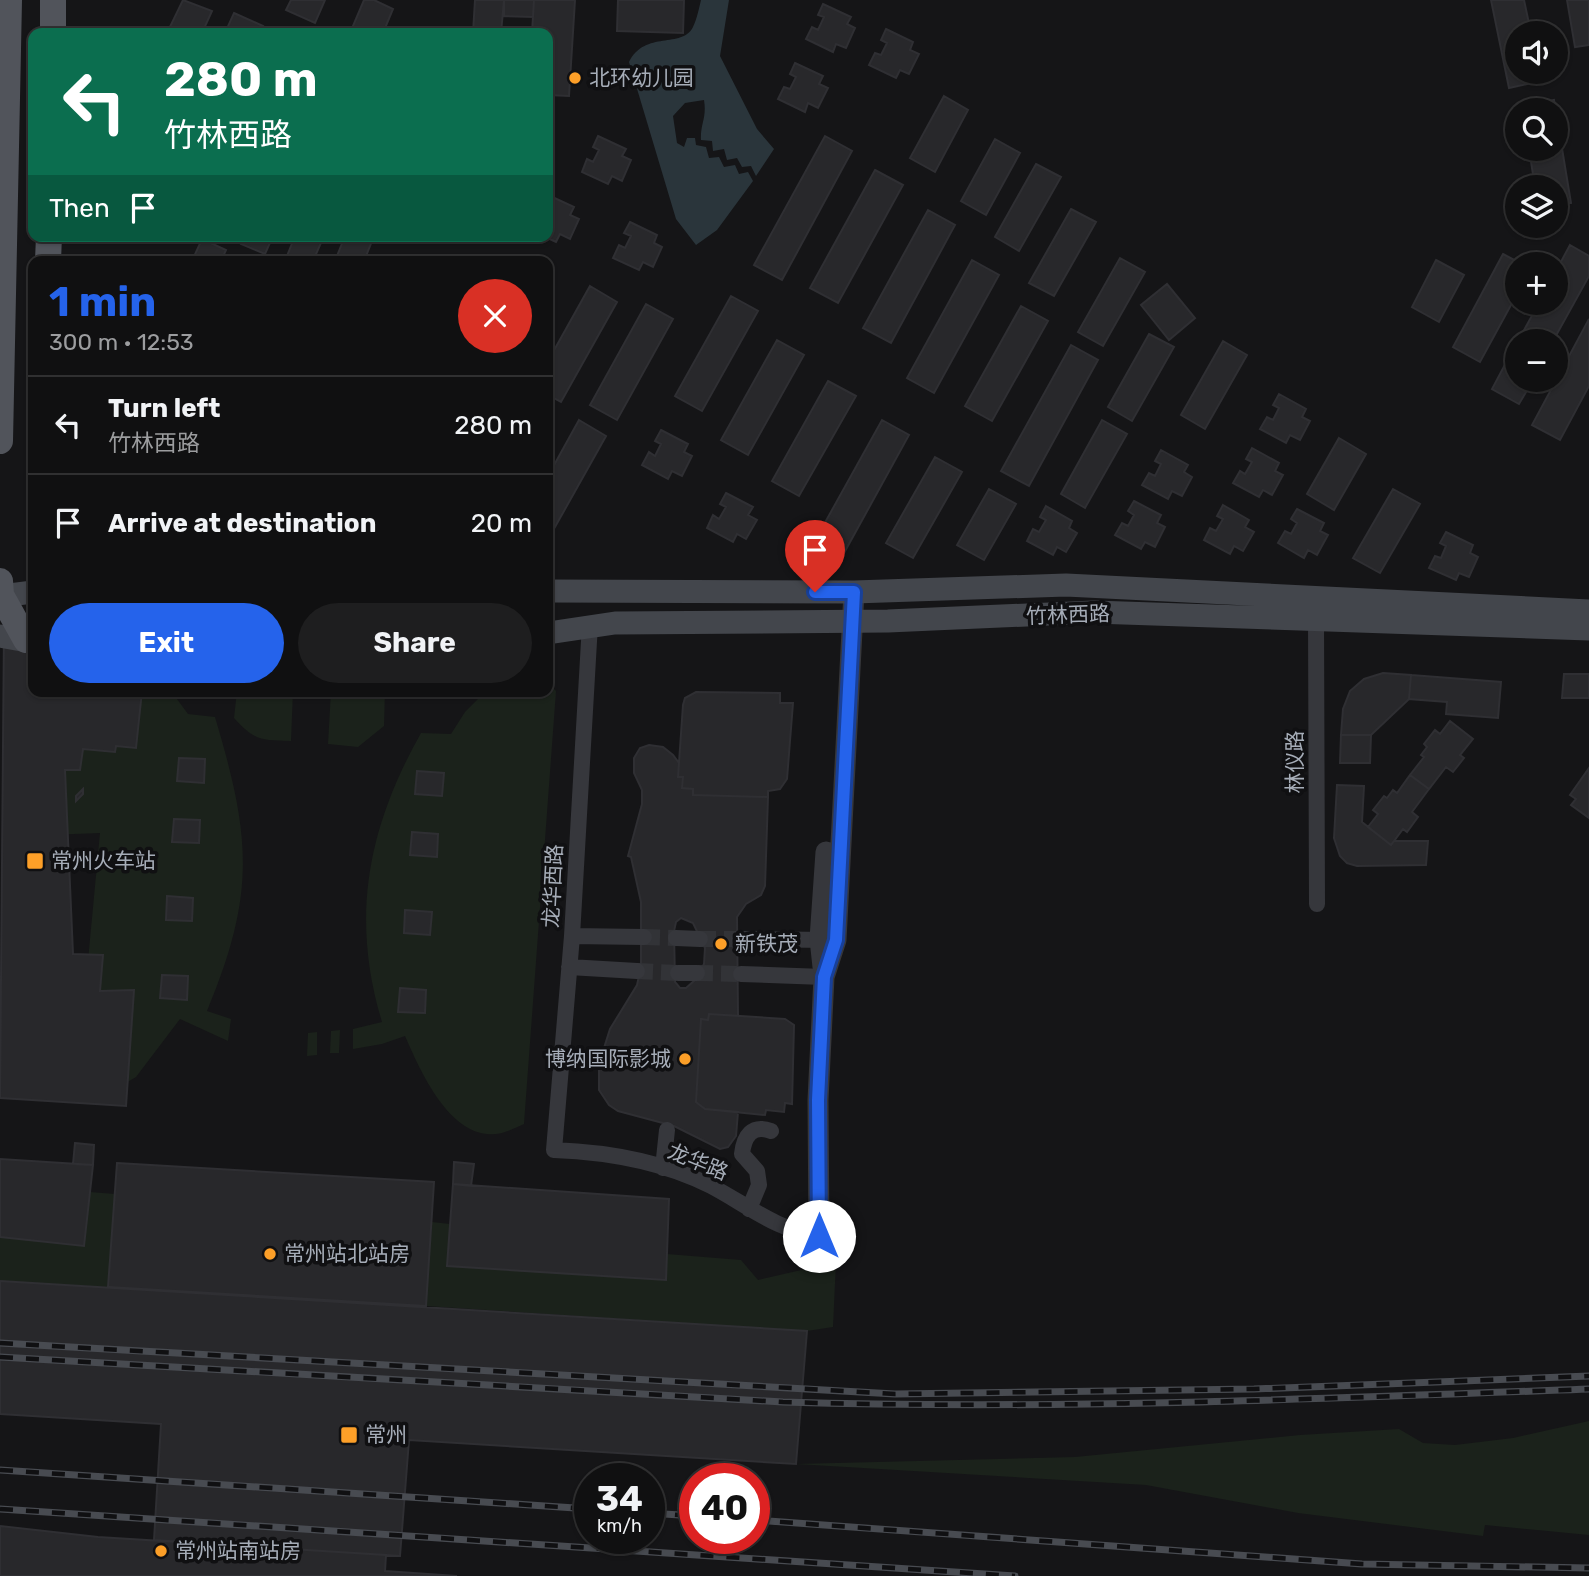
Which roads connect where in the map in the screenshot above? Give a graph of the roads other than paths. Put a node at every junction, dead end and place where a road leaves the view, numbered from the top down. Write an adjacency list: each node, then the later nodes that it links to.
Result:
1 (9, 0): 4 (main road)
2 (53, 0): 3 (main road)
3 (52, 28)
4 (4, 93): 5 (main road)
5 (0, 440)
6 (0, 591): 8 (main road); 10 (street); 15 (main road)
7 (553, 591): 9 (main road, 竹林西路)
8 (28, 592)
9 (848, 592): 11 (main road, 竹林西路); 13 (street)
10 (28, 604)
11 (1589, 611)
12 (1316, 618): 13 (main road, 竹林西路); 16 (main road, 竹林西路); 20 (street, 林仪路)
13 (847, 621): 14 (main road, 竹林西路); 26 (street)
14 (590, 624): 18 (main road, 竹林西路); 21 (street, 龙华西路)
15 (28, 628)
16 (1589, 629)
17 (28, 632): 19 (main road)
18 (553, 632)
19 (0, 636)
20 (1317, 904)
21 (572, 936): 22 (street); 27 (street, 龙华西路)
22 (644, 937)
23 (676, 938): 24 (street)
24 (700, 939)
25 (739, 939): 26 (street)
26 (828, 940): 32 (street)
27 (569, 967): 28 (street); 35 (street, 龙华西路)
28 (637, 971)
29 (678, 973): 30 (street)
30 (697, 973)
31 (741, 974): 32 (street)
32 (824, 977): 38 (street)
33 (667, 1130): 36 (street)
34 (771, 1131): 37 (street)
35 (554, 1150): 36 (street, 龙华路)
36 (663, 1168): 37 (street, 龙华路)
37 (749, 1209): 38 (street, 龙华路)
38 (819, 1236)

